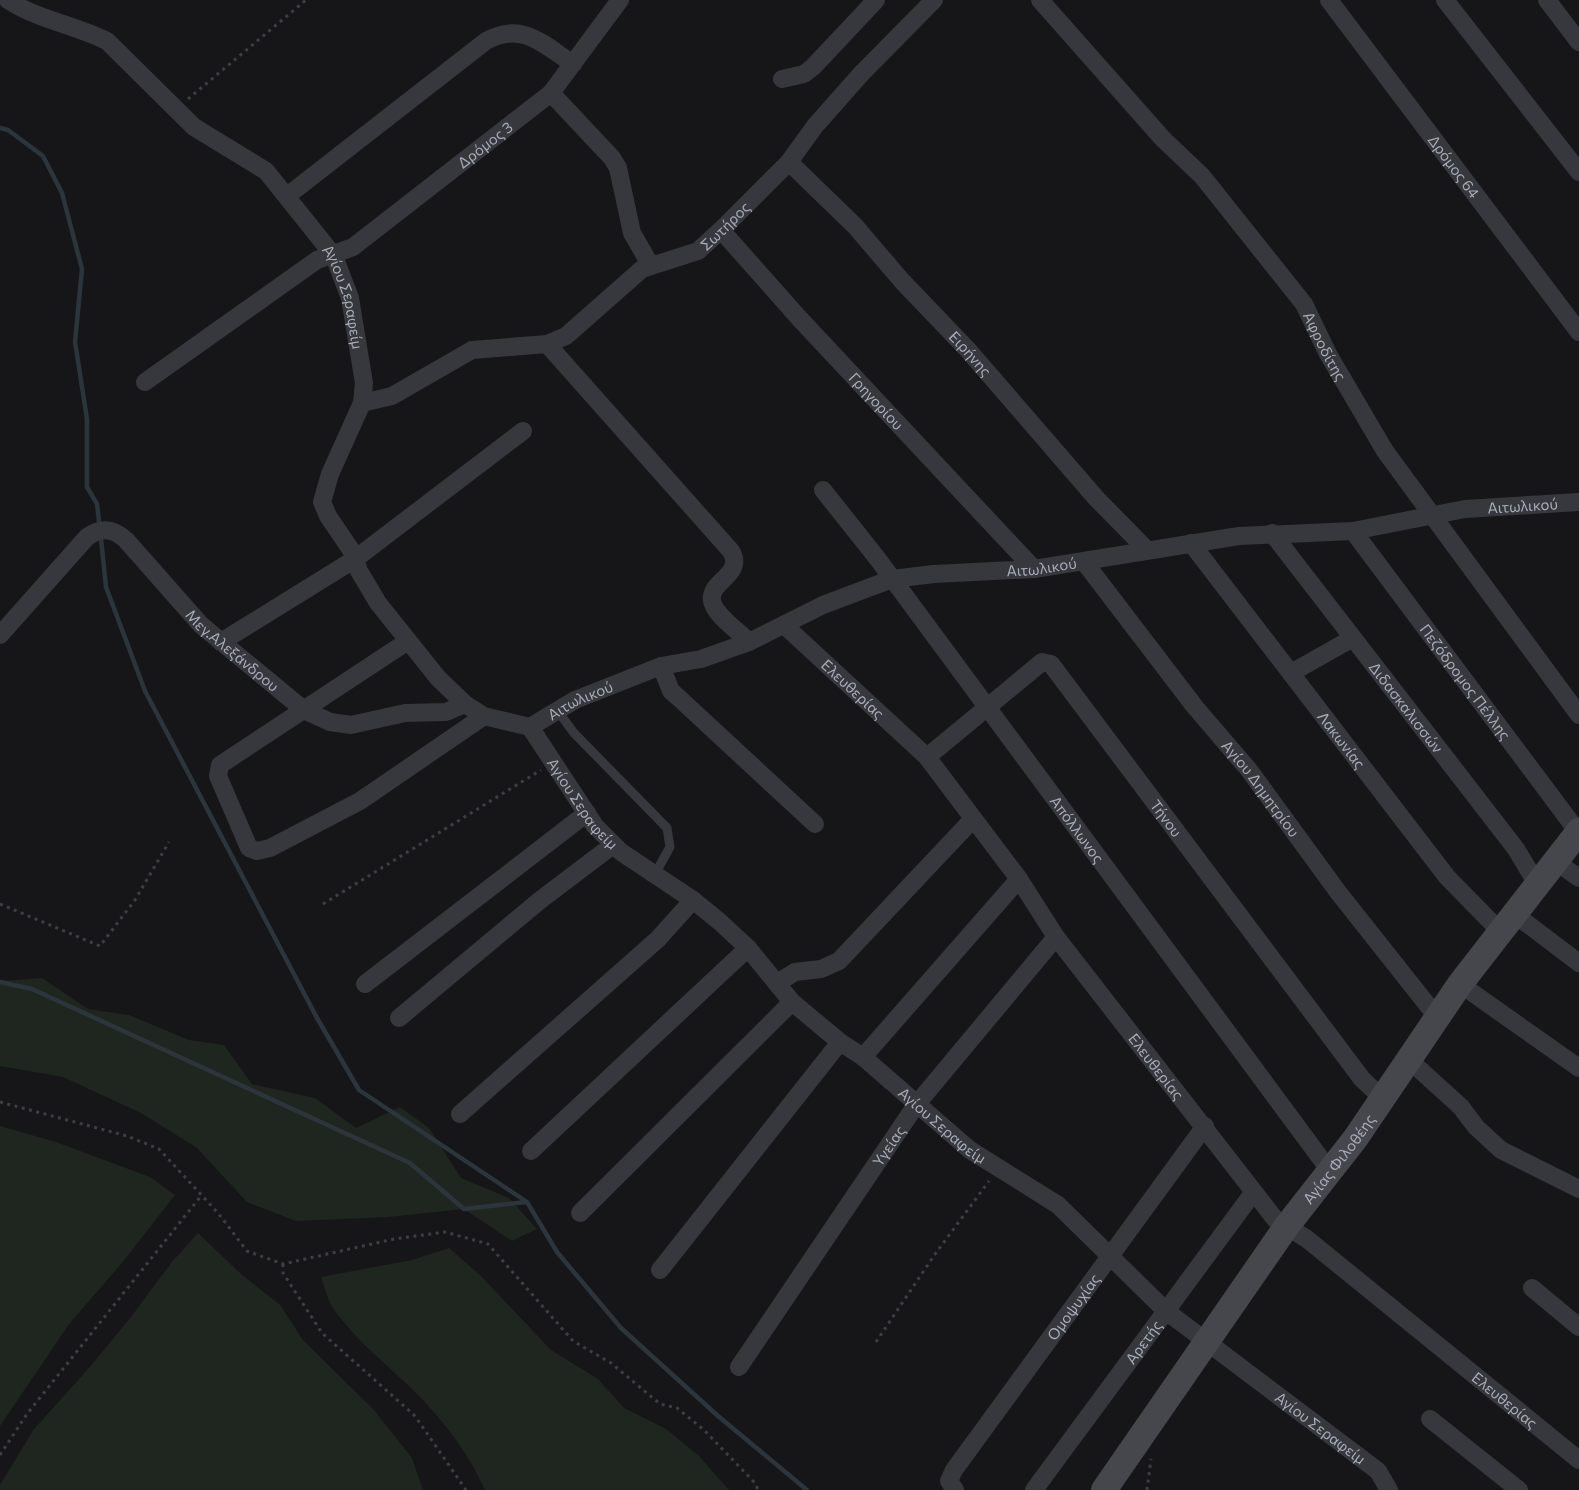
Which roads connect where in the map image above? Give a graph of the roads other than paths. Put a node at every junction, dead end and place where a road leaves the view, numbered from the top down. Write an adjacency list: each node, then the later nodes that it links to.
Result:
1 (8, 0): 15 (street, Αγίου Σεραφείμ)
2 (620, 0): 10 (street, Δρόμος 3)
3 (876, 0): 11 (street)
4 (934, 0): 13 (street, Σωτήρος)
5 (1040, 0): 26 (street, Αφροδίτης)
6 (1329, 0): 19 (street, Δρόμος 64)
7 (1445, 0): 14 (street)
8 (1547, 0): 9 (street)
9 (1579, 42)
10 (573, 64): 12 (street, Δρόμος 3); 15 (street)
11 (782, 79)
12 (551, 93): 17 (street, Δρόμος 3); 18 (street)
13 (789, 162): 16 (street, Σωτήρος); 30 (street, Ειρήνης)
14 (1579, 172)
15 (287, 196): 17 (street, Αγίου Σεραφείμ)
16 (721, 230): 18 (street, Σωτήρος); 33 (street, Γρηγορίου)
17 (328, 257): 21 (street, Δρόμος 3); 22 (street, Αγίου Σεραφείμ)
18 (651, 266): 20 (street, Σωτήρος)
19 (1579, 332)
20 (547, 344): 22 (street, Σωτήρος); 40 (street)
21 (144, 382)
22 (363, 403): 31 (street, Αγίου Σεραφείμ)
23 (523, 431): 31 (street)
24 (824, 490): 34 (street, Απόλλωνος)
25 (1579, 502): 26 (street, Αιτωλικού)
26 (1431, 516): 27 (street, Αιτωλικού); 47 (street, Αφροδίτης)
27 (1353, 531): 28 (street, Αιτωλικού); 54 (street, Πεζόδρομος Πέλλης)
28 (1272, 533): 29 (street, Αιτωλικού); 37 (street, Διδασκαλισσών)
29 (1191, 543): 30 (street, Αιτωλικού); 42 (street, Λακωνίας)
30 (1147, 550): 32 (street, Αιτωλικού)
31 (356, 559): 38 (street, Αγίου Σεραφείμ); 39 (street)
32 (1085, 562): 33 (street, Αιτωλικού); 70 (street, Αγίου Δημητρίου)
33 (1034, 569): 34 (street, Αιτωλικού)
34 (892, 579): 35 (street, Αιτωλικού); 44 (street, Απόλλωνος)
35 (784, 625): 40 (street, Αιτωλικού); 50 (street, Ελευθερίας)
36 (0, 634): 39 (street, Μεγ.Αλεξάνδρου)
37 (1353, 638): 42 (street); 60 (street, Διδασκαλισσών)
38 (408, 641): 43 (street, Αγίου Σεραφείμ); 45 (street)
39 (221, 642): 45 (street, Μεγ.Αλεξάνδρου)
40 (749, 642): 41 (street, Αιτωλικού)
41 (661, 666): 46 (street, Αιτωλικού); 53 (street)
42 (1291, 673): 62 (street, Λακωνίας)
43 (465, 704): 45 (street, Μεγ.Αλεξάνδρου); 48 (street)
44 (986, 706): 50 (street, Τήνου); 76 (street, Τήνου); 81 (street, Απόλλωνος)
45 (304, 710): 48 (street)
46 (556, 710): 49 (street, Αιτωλικού); 57 (lane)
47 (1579, 715)
48 (484, 716): 49 (street)
49 (530, 727): 51 (street, Αγίου Σεραφείμ)
50 (927, 757): 52 (street, Ελευθερίας)
51 (586, 813): 55 (street, Αγίου Σεραφείμ); 67 (street)
52 (973, 819): 59 (street, Ελευθερίας); 66 (street)
53 (815, 824)
54 (1579, 831): 56 (street, Αγίας Φιλοθέης)
55 (614, 845): 57 (street, Αγίου Σεραφείμ); 71 (street)
56 (1556, 861): 58 (street); 60 (street, Αγίας Φιλοθέης)
57 (655, 874): 61 (street, Αγίου Σεραφείμ)
58 (1579, 878)
59 (1019, 879): 63 (street, Ελευθερίας); 73 (street)
60 (1537, 884): 62 (street, Αγίας Φιλοθέης)
61 (693, 900): 64 (street, Αγίου Σεραφείμ); 78 (street)
62 (1506, 922): 65 (street, Λακωνίας); 68 (street, Αγίας Φιλοθέης)
63 (1056, 937): 77 (street, Υγείας); 79 (street, Ελευθερίας)
64 (748, 948): 66 (street, Αγίου Σεραφείμ); 80 (street)
65 (1579, 963)
66 (777, 983): 69 (street, Αγίου Σεραφείμ)
67 (365, 984)
68 (1460, 984): 70 (street, Αγίας Φιλοθέης); 75 (street)
69 (792, 1002): 72 (street, Αγίου Σεραφείμ); 84 (street)
70 (1437, 1017): 74 (street, Αγίας Φιλοθέης)
71 (399, 1018)
72 (840, 1042): 73 (street, Αγίου Σεραφείμ); 87 (street)
73 (863, 1057): 77 (street, Αγίου Σεραφείμ)
74 (1408, 1059): 76 (street, Αγίας Φιλοθέης); 82 (street)
75 (1579, 1068)
76 (1381, 1097): 81 (street, Αγίας Φιλοθέης)
77 (916, 1105): 86 (street, Αγίου Σεραφείμ); 92 (street, Υγείας)
78 (460, 1114)
79 (1205, 1126): 83 (street, Ελευθερίας); 86 (street, Ομοψυχίας)
80 (531, 1151)
81 (1330, 1171): 85 (street, Αγίας Φιλοθέης)
82 (1579, 1189)
83 (1253, 1193): 85 (street, Ελευθερίας); 89 (street, Αρετής)
84 (580, 1213)
85 (1286, 1227): 91 (street, Αγίας Φιλοθέης); 94 (street, Ελευθερίας)
86 (1108, 1256): 89 (street, Αγίου Σεραφείμ); 95 (street, Ομοψυχίας)
87 (660, 1270)
88 (1532, 1288): 90 (street)
89 (1166, 1311): 91 (street, Αγίου Σεραφείμ); 96 (street, Αρετής)
90 (1579, 1327)
91 (1208, 1344): 97 (street, Αγίας Φιλοθέης); 98 (street, Αγίου Σεραφείμ)
92 (740, 1367)
93 (1430, 1419): 99 (street)
94 (1579, 1460)
95 (955, 1490)
96 (1034, 1490)
97 (1104, 1490)
98 (1389, 1490)
99 (1519, 1490)

